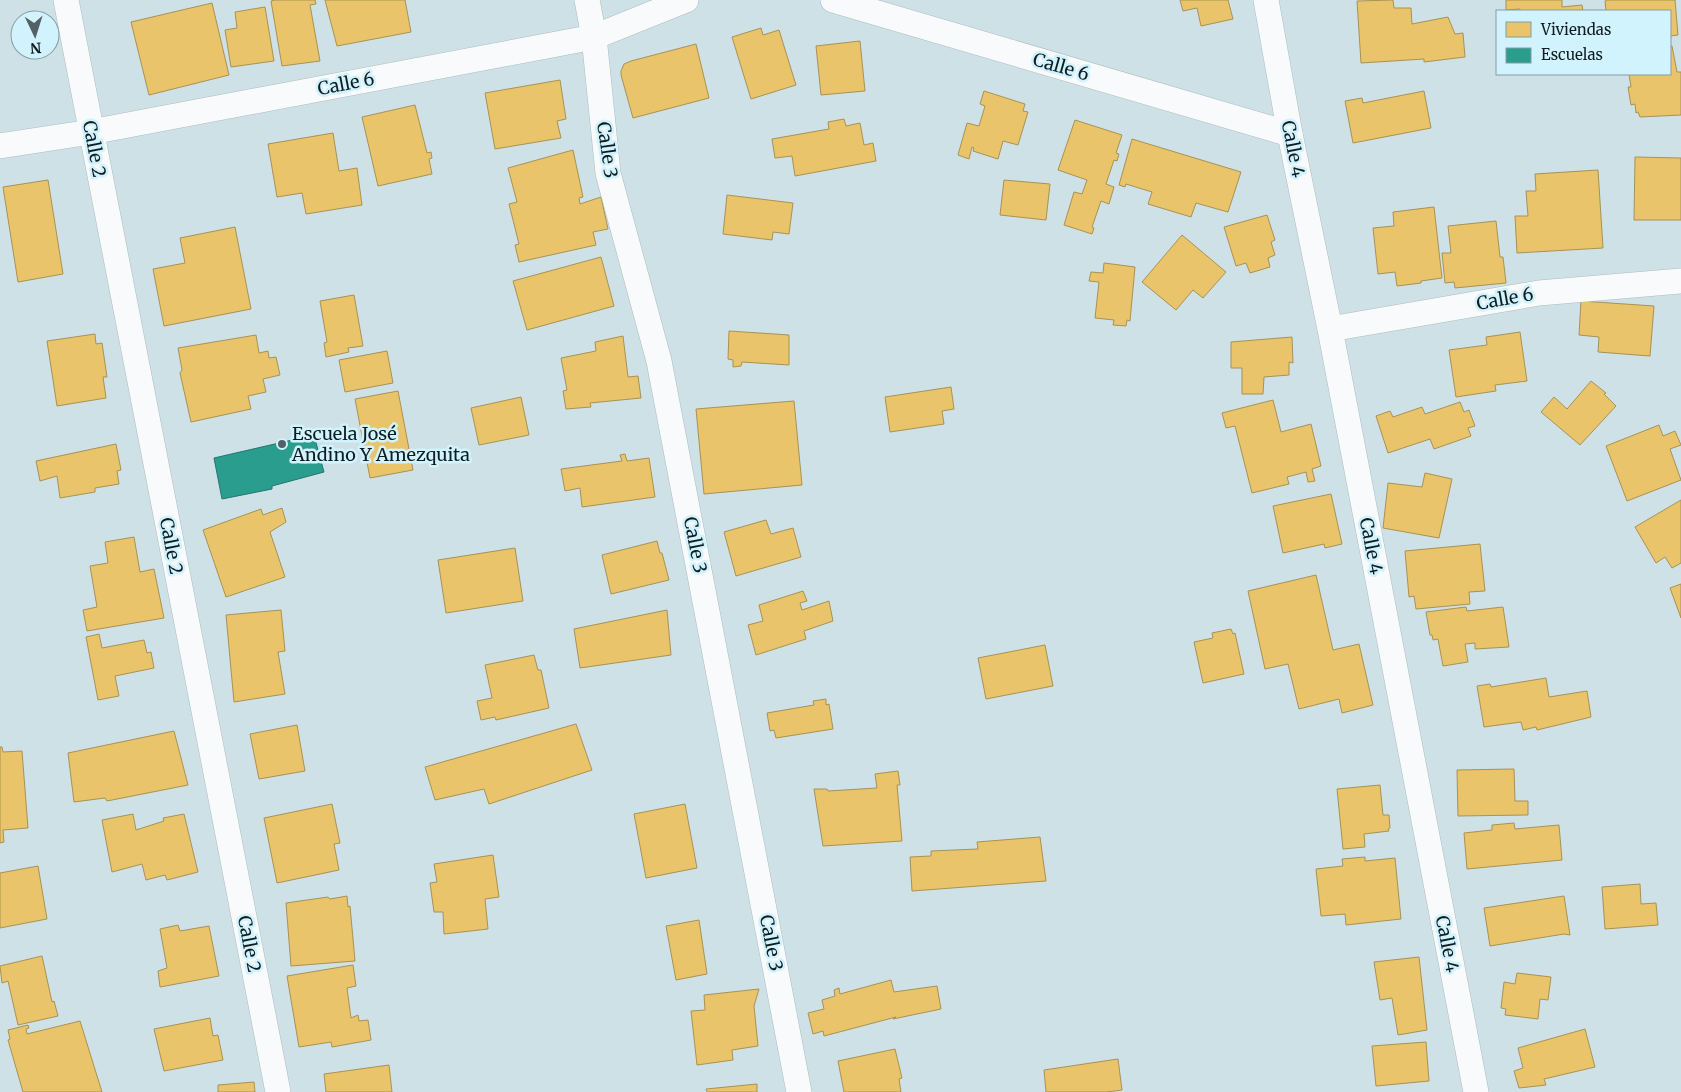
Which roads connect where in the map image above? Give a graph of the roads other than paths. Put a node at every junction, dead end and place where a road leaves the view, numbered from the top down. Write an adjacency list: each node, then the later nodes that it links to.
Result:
1 (66, 0): 7 (street, Calle 2)
2 (587, 0): 6 (street, Calle 3)
3 (686, 0): 6 (street, Calle 6)
4 (833, 0): 8 (street, Calle 6)
5 (1266, 0): 8 (street, Calle 4)
6 (594, 37): 7 (street, Calle 6); 13 (street, Calle 3)
7 (91, 132): 9 (street, Calle 6); 12 (street, Calle 2)
8 (1290, 134): 11 (street, Calle 4)
9 (0, 146)
10 (1681, 281): 11 (street, Calle 6)
11 (1330, 330): 14 (street, Calle 4)
12 (278, 1092)
13 (799, 1092)
14 (1476, 1092)

